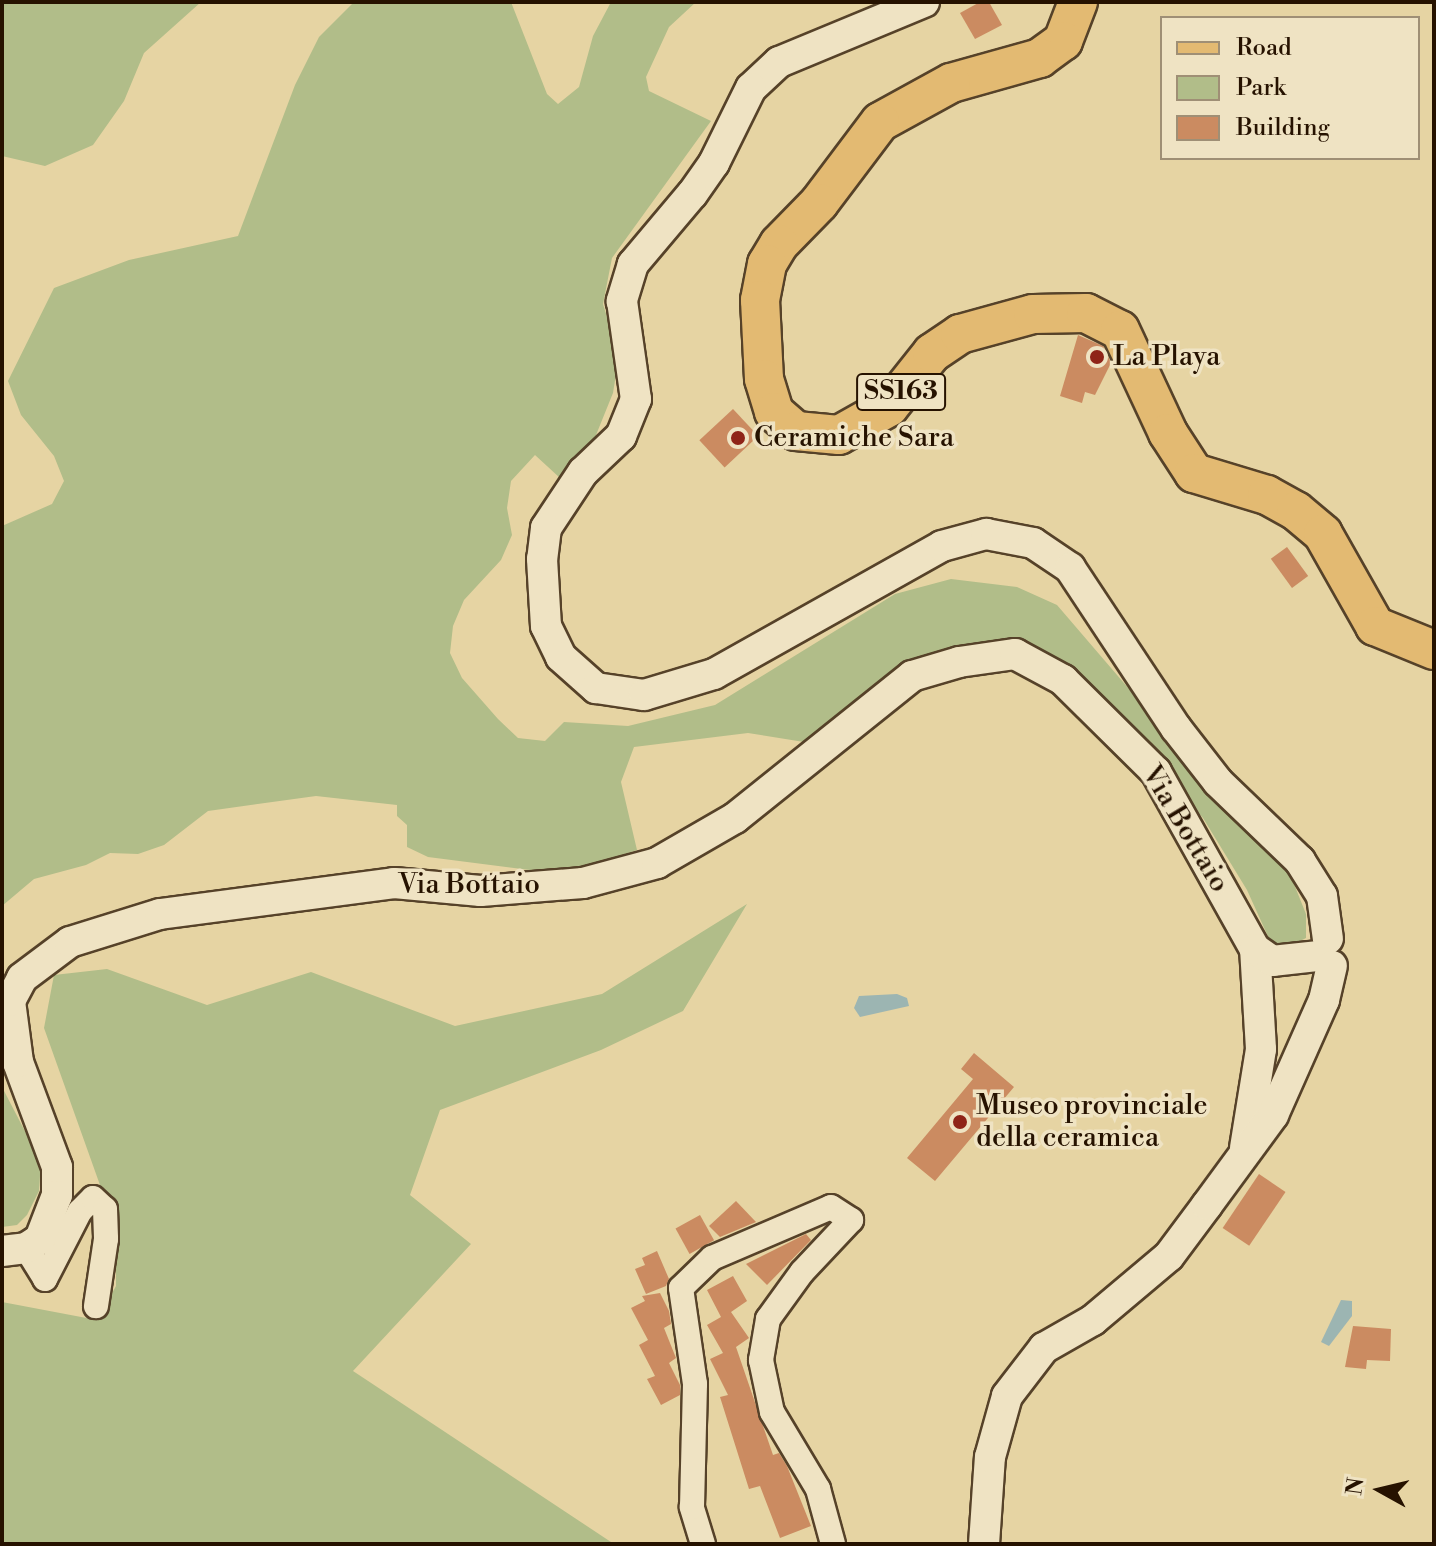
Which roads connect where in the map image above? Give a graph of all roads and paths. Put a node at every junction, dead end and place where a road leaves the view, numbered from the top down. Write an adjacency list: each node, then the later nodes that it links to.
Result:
1 (924, 2): 5 (street)
2 (1078, 2): 3 (main road, SS163)
3 (1434, 650)
4 (1255, 949): 5 (street); 6 (street); 7 (street, Via Bottaio)
5 (1326, 954): 6 (street)
6 (1245, 1148): 11 (street)
7 (14, 1249): 8 (street)
8 (96, 1306)
9 (703, 1544): 10 (street)
10 (833, 1544)
11 (984, 1544)

